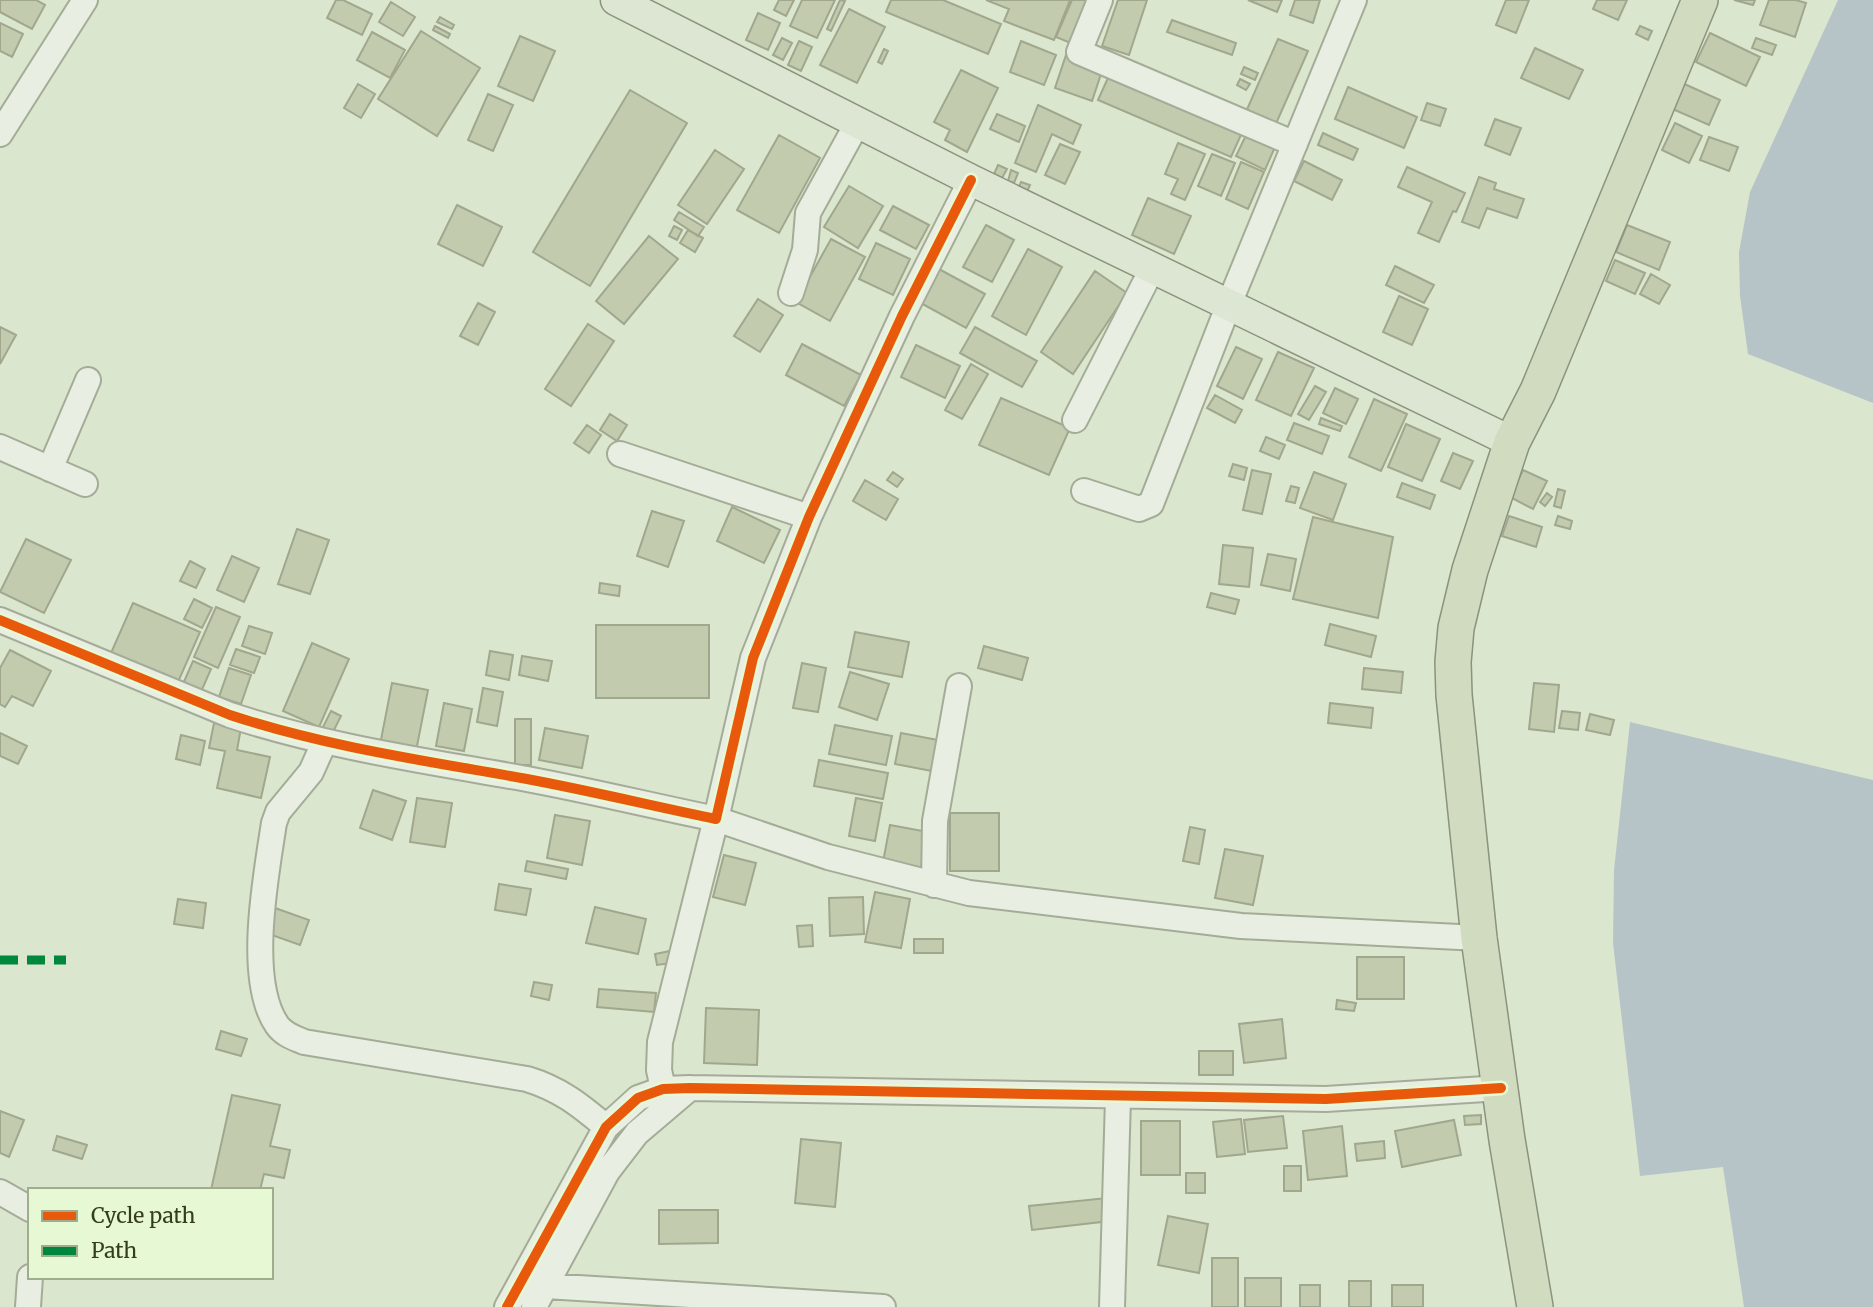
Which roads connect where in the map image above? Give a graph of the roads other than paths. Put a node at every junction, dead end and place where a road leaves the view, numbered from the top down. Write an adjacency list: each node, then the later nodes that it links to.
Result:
1 (85, 0): 7 (street)
2 (616, 0): 6 (main road)
3 (1100, 0): 8 (street)
4 (1700, 0): 15 (highway)
5 (1351, 1): 8 (street)
6 (858, 122): 9 (main road); 11 (street)
7 (0, 134)
8 (1295, 144): 12 (street)
9 (971, 180): 10 (main road); 21 (street)
10 (1153, 267): 12 (main road); 14 (street)
11 (791, 293)
12 (1229, 304): 15 (main road); 20 (street)
13 (88, 380): 18 (street)
14 (1075, 420)
15 (1512, 442): 27 (highway)
16 (0, 447): 18 (street)
17 (620, 454): 21 (street)
18 (50, 469): 19 (street)
19 (85, 484)
20 (1084, 491)
21 (809, 517): 25 (street)
22 (0, 621): 24 (street)
23 (959, 686): 26 (street)
24 (324, 743): 25 (street); 32 (street)
25 (716, 819): 26 (street); 30 (street)
26 (934, 885): 27 (street)
27 (1479, 938): 29 (highway)
28 (690, 1088): 30 (street); 31 (street); 36 (street)
29 (1500, 1088): 31 (street); 41 (highway)
30 (663, 1089): 32 (street)
31 (1118, 1098): 40 (street)
32 (606, 1127): 38 (street)
33 (0, 1192): 34 (street)
34 (28, 1208)
35 (30, 1279): 37 (street)
36 (540, 1297): 39 (street)
37 (28, 1307)
38 (507, 1307)
39 (883, 1307)
40 (1112, 1307)
41 (1535, 1307)

